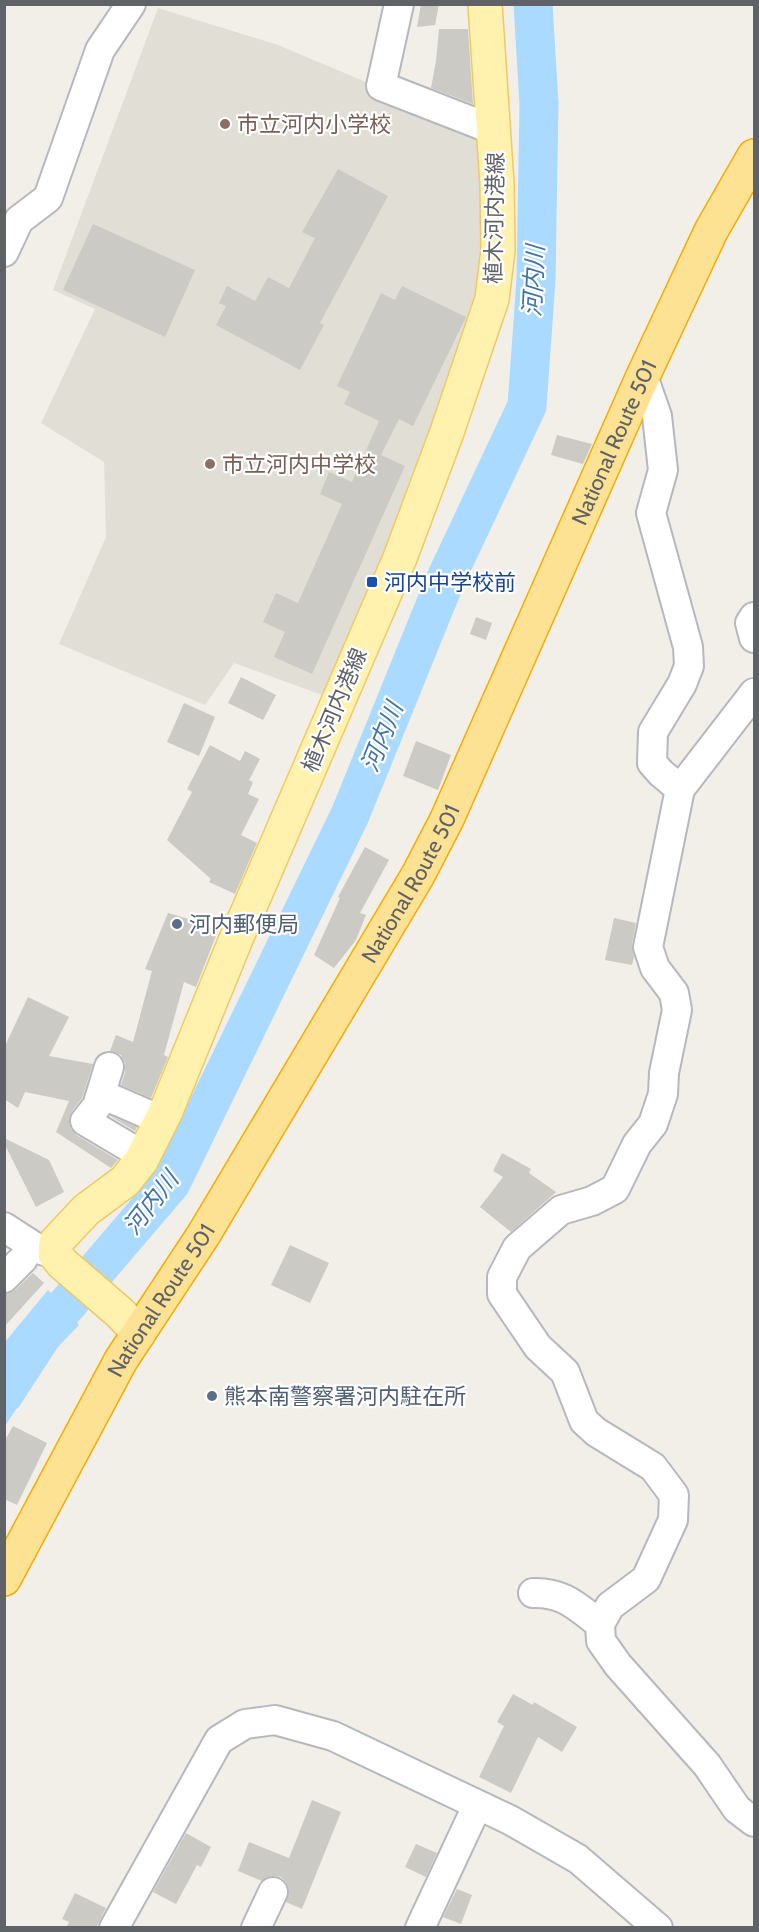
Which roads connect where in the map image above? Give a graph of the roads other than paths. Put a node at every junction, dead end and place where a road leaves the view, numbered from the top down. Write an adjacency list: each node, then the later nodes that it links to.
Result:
1 (103, 4): 5 (street)
2 (131, 4): 5 (street)
3 (399, 4): 6 (street)
4 (485, 4): 6 (main road, 植木河内港線)
5 (111, 35): 8 (street)
6 (494, 130): 14 (main road, 植木河内港線)
7 (754, 156): 9 (highway, National Route 501)
8 (4, 252)
9 (643, 376): 13 (street); 18 (highway, National Route 501)
10 (754, 617): 11 (street)
11 (754, 638)
12 (754, 693): 13 (street)
13 (680, 789): 21 (street)
14 (161, 1120): 15 (main road, 植木河内港線); 15 (street)
15 (144, 1155): 17 (main road, 植木河内港線)
16 (4, 1227): 17 (street)
17 (59, 1259): 18 (main road)
18 (129, 1323): 19 (highway, National Route 501)
19 (4, 1579)
20 (532, 1593): 21 (street)
21 (600, 1624): 23 (street)
22 (477, 1806): 25 (street); 27 (street); 28 (street)
23 (754, 1822)
24 (273, 1892): 26 (street)
25 (114, 1928)
26 (256, 1928)
27 (420, 1928)
28 (658, 1928)

